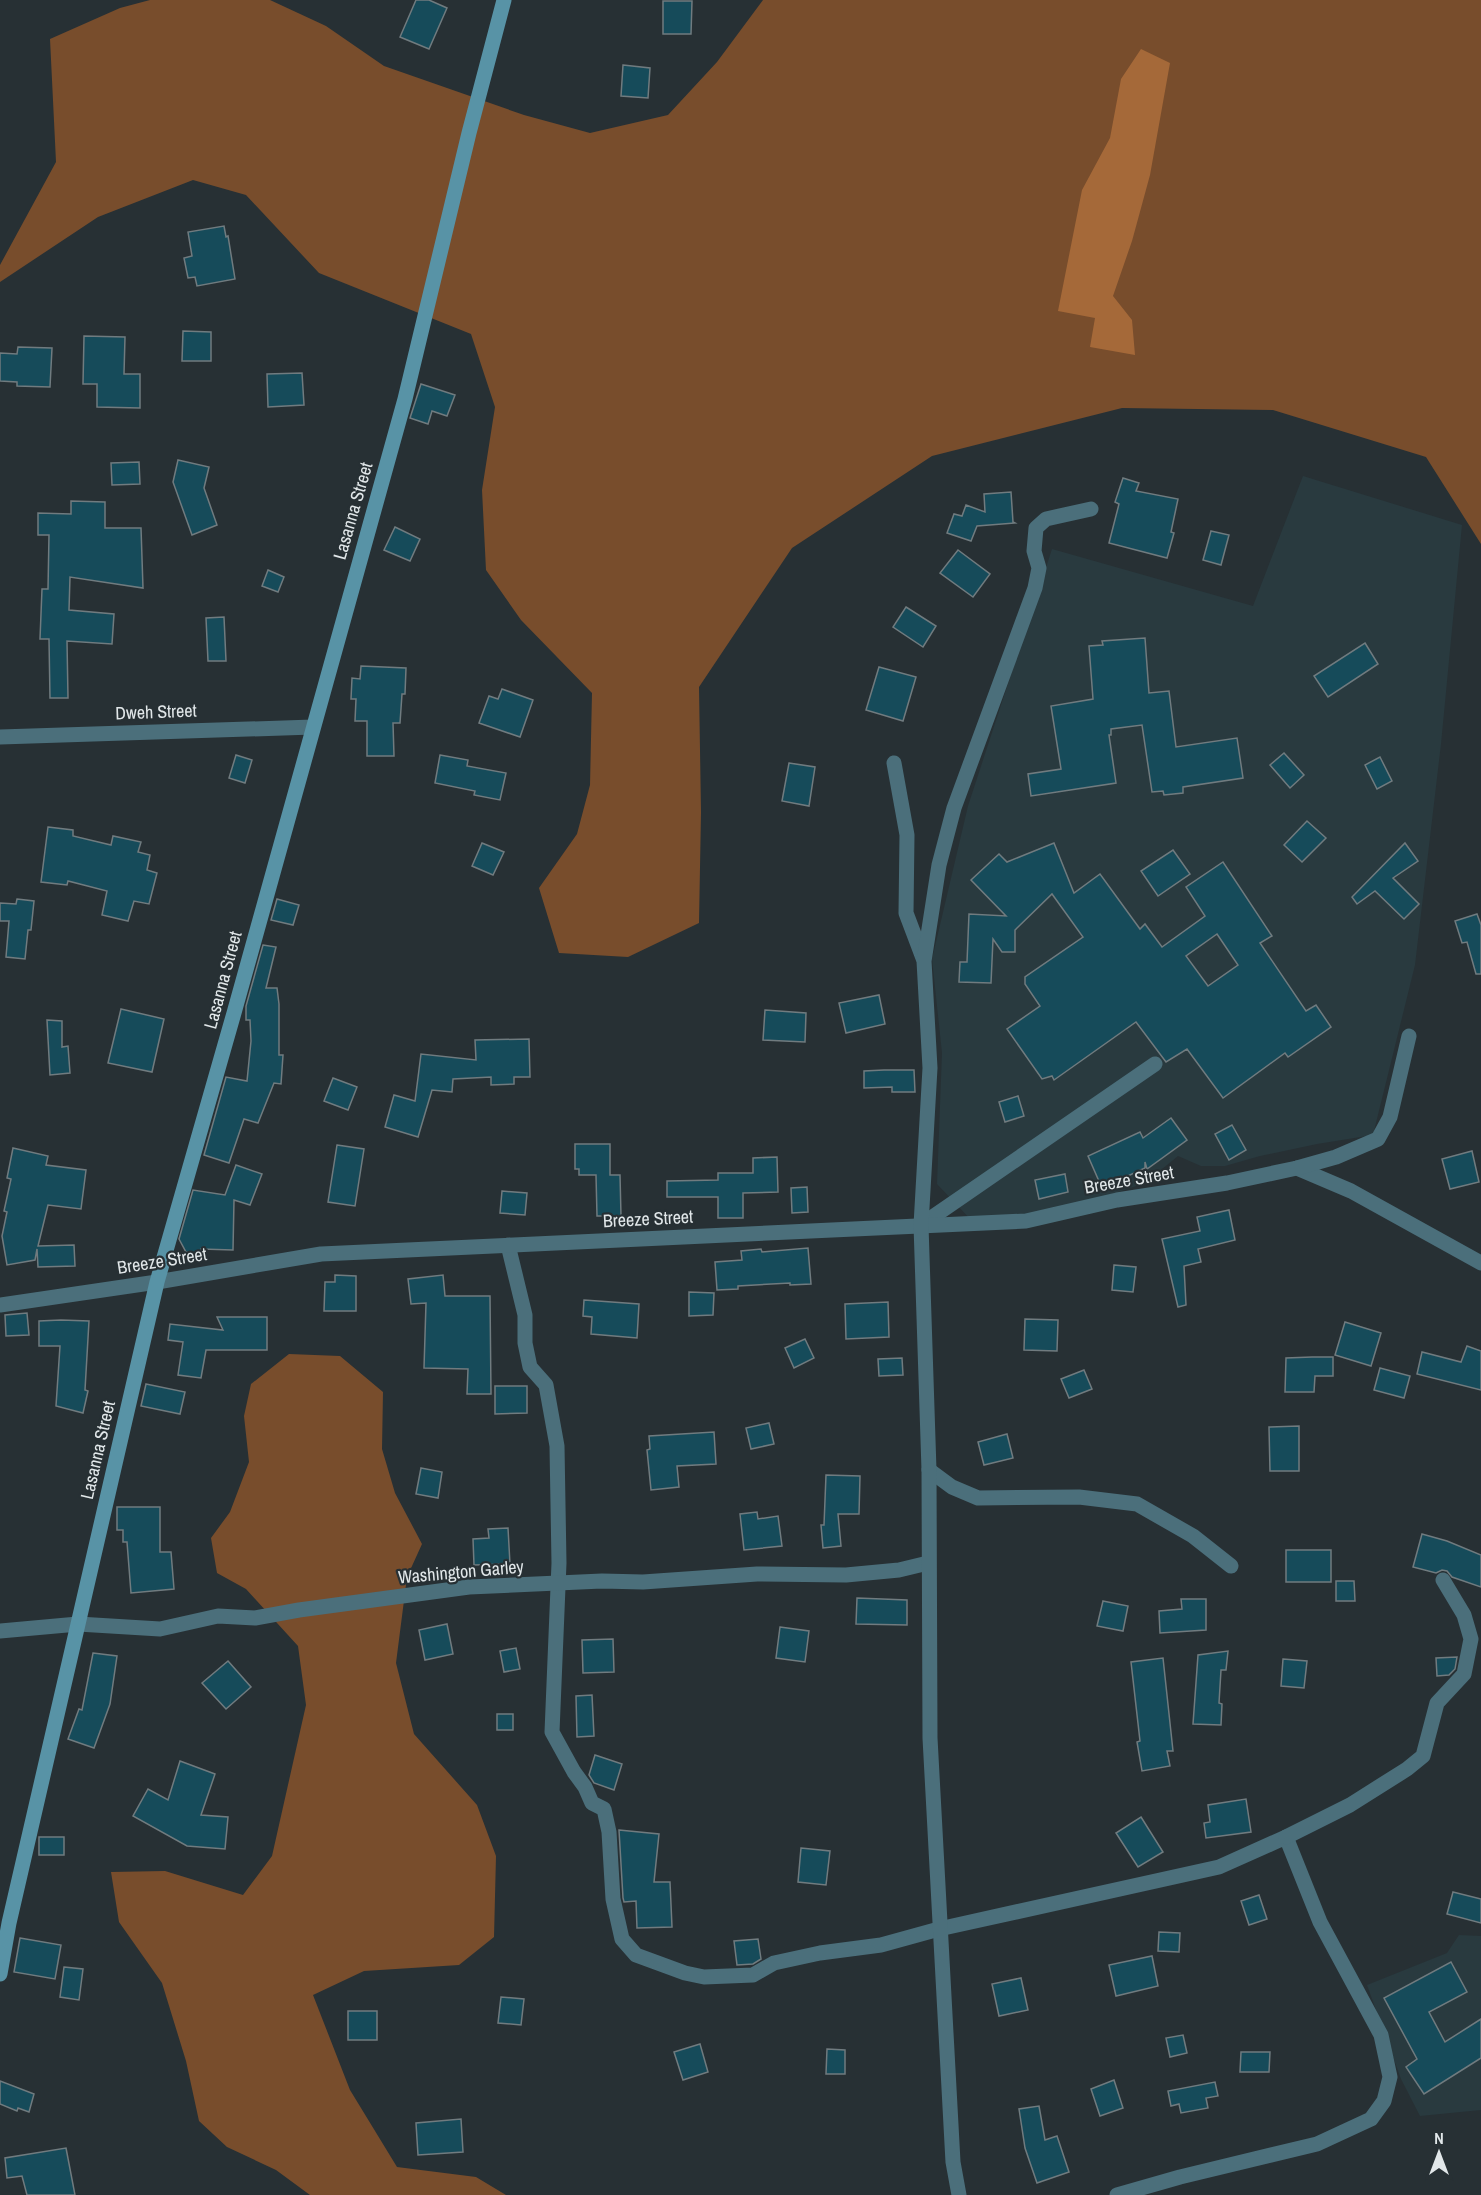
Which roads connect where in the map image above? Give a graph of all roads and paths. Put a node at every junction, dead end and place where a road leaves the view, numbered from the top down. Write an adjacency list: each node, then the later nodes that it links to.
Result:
1 (504, 0): 3 (street, Lasanna Street)
2 (1091, 509): 6 (street)
3 (313, 727): 4 (street, Dweh Street); 13 (street, Lasanna Street)
4 (0, 737)
5 (894, 763): 6 (street)
6 (924, 961): 10 (street)
7 (1409, 1036): 9 (street, Breeze Street)
8 (1155, 1064): 10 (street)
9 (1297, 1168): 10 (street, Breeze Street); 12 (street)
10 (921, 1225): 11 (street, Breeze Street); 15 (street)
11 (508, 1245): 13 (street, Breeze Street); 19 (street)
12 (1481, 1263)
13 (157, 1282): 14 (street, Breeze Street); 20 (street, Lasanna Street)
14 (0, 1305)
15 (929, 1470): 16 (street); 17 (street)
16 (928, 1563): 19 (street, Washington Garley); 23 (street)
17 (1231, 1566)
18 (1443, 1580): 22 (street)
19 (558, 1584): 20 (street, Washington Garley); 23 (street)
20 (78, 1624): 21 (street, Washington Garley); 24 (street, Lasanna Street)
21 (0, 1631)
22 (1286, 1837): 23 (street); 26 (street)
23 (939, 1929): 25 (street)
24 (0, 1974)
25 (959, 2195)
26 (1117, 2195)

